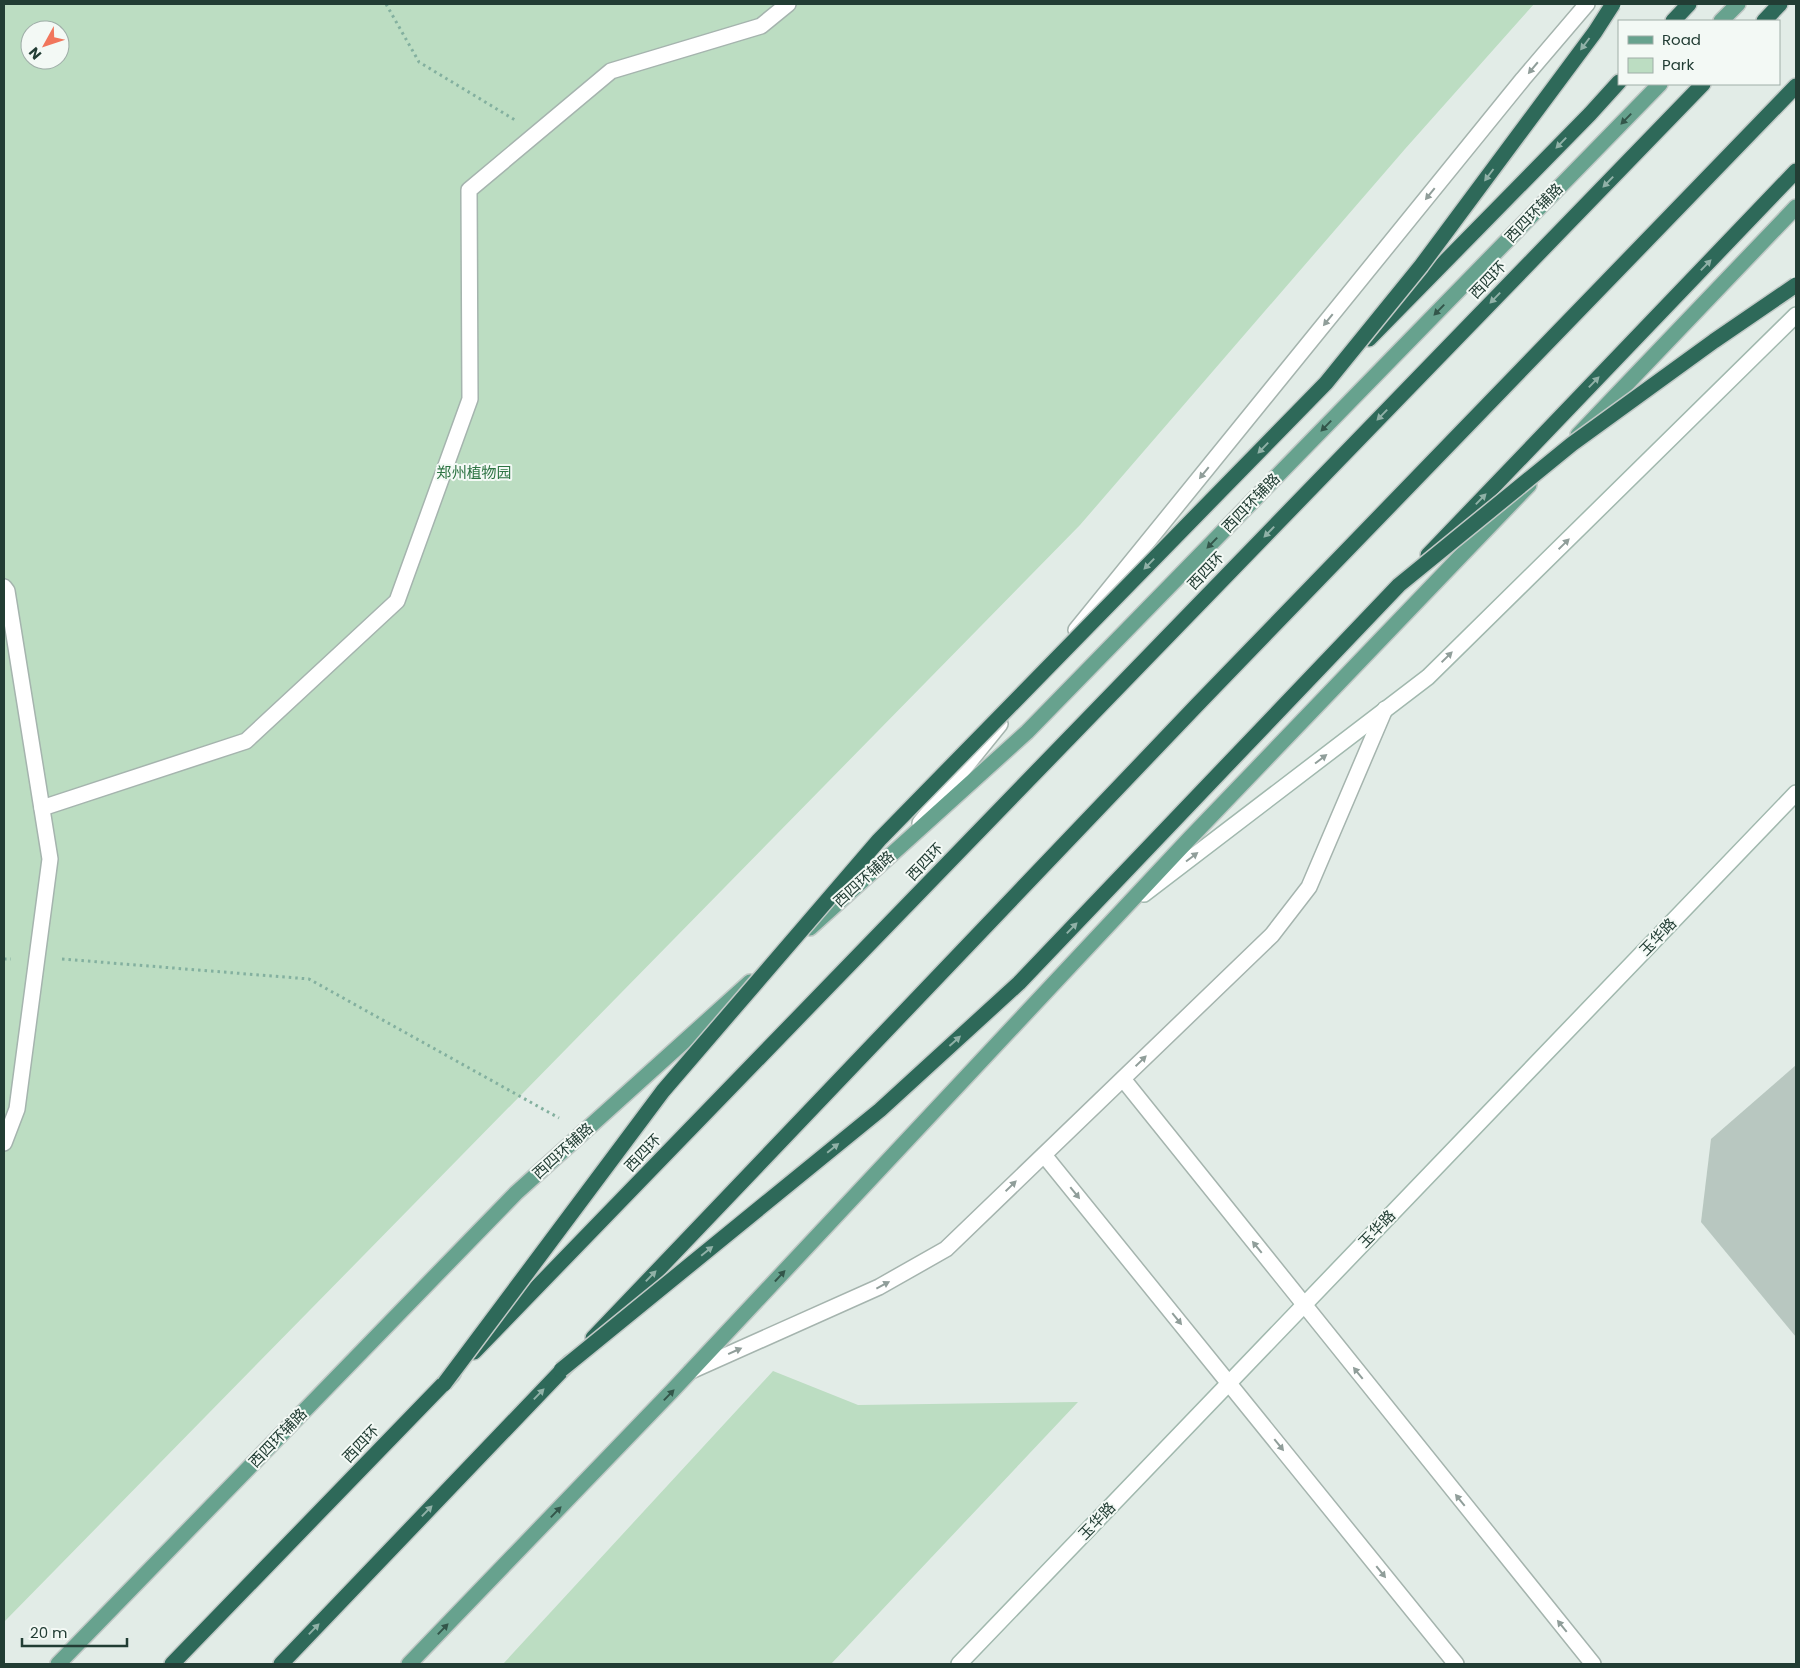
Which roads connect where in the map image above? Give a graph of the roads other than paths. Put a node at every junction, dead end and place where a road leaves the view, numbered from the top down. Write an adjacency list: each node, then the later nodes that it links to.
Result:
1 (788, 4): 23 (street)
2 (1587, 4): 24 (street, one-way to 24)
3 (1613, 4): 18 (highway, one-way to 18, bridge)
4 (1689, 4): 7 (highway)
5 (1738, 4): 8 (main road)
6 (1780, 4): 9 (highway)
7 (1674, 20)
8 (1722, 20)
9 (1765, 20)
10 (1618, 83): 18 (highway, one-way to 18, bridge)
11 (1659, 85): 24 (main road, 西四环辅路, one-way to 24)
12 (1702, 85): 33 (highway, 西四环, one-way to 33, bridge)
13 (1796, 86): 30 (highway, one-way to 13, bridge)
14 (1796, 171): 19 (highway, one-way to 14, bridge)
15 (1796, 208): 25 (main road)
16 (1796, 285): 19 (highway, bridge)
17 (1796, 315): 21 (street, one-way to 17)
18 (1326, 382): 33 (highway, one-way to 33, bridge)
19 (1399, 585): 30 (highway, one-way to 19, bridge)
20 (4, 587): 23 (street)
21 (1385, 710): 25 (street, one-way to 21); 26 (street, one-way to 21)
22 (1796, 793): 29 (street, 玉华路)
23 (42, 808): 27 (street)
24 (903, 844): 34 (main road, 西四环辅路)
25 (1125, 908): 31 (main road, one-way to 25)
26 (1123, 1079): 28 (street); 29 (street, one-way to 26)
27 (4, 1143)
28 (1044, 1155): 31 (street, one-way to 28); 32 (street, one-way to 32)
29 (1304, 1305): 32 (street, 玉华路); 40 (street, one-way to 29)
30 (561, 1370): 36 (highway, one-way to 30)
31 (691, 1371): 37 (main road, one-way to 31)
32 (1229, 1383): 38 (street, 玉华路); 39 (street, one-way to 39)
33 (444, 1384): 35 (highway, 西四环)
34 (58, 1664)
35 (172, 1664)
36 (281, 1664)
37 (409, 1664)
38 (959, 1664)
39 (1456, 1664)
40 (1593, 1664)

